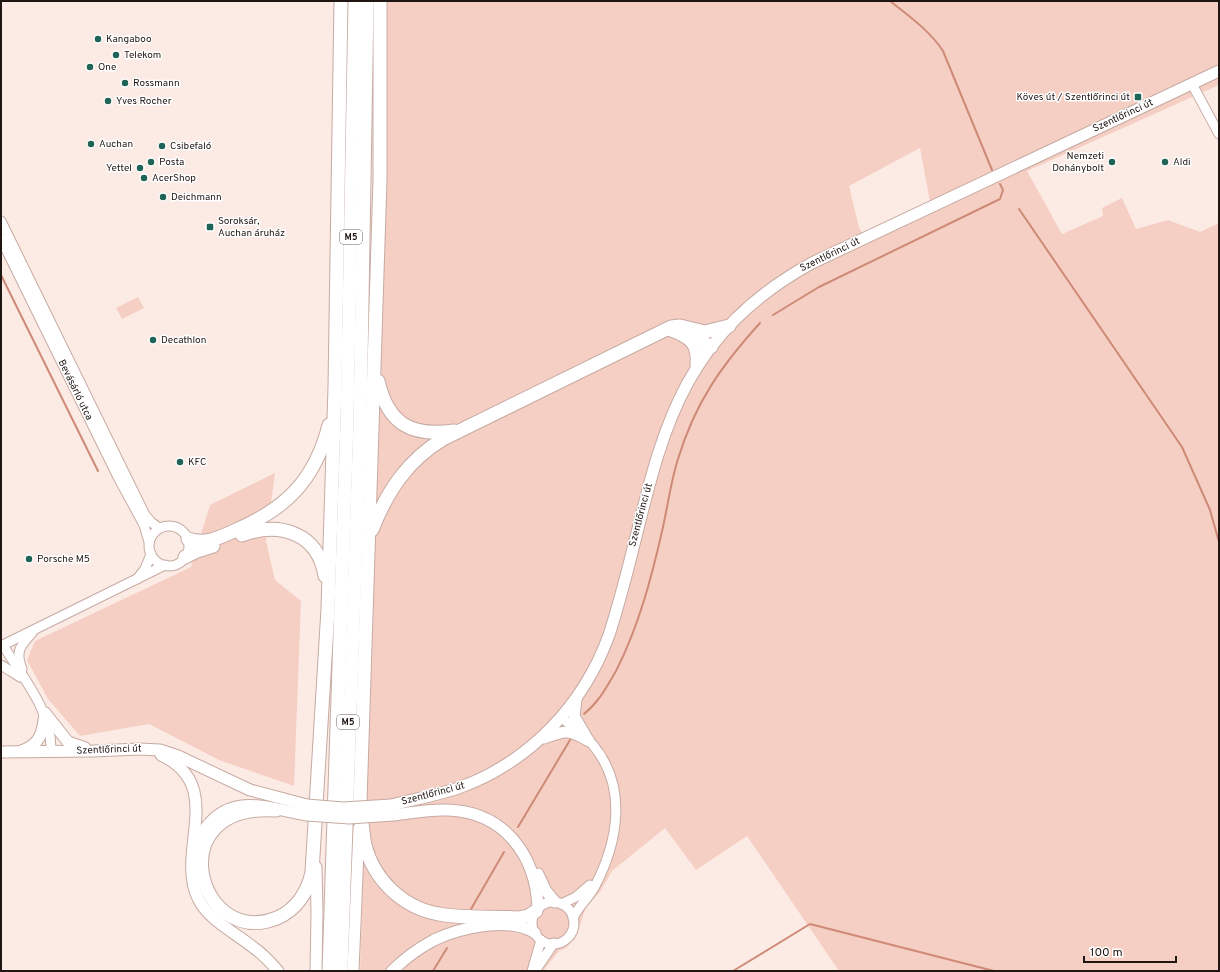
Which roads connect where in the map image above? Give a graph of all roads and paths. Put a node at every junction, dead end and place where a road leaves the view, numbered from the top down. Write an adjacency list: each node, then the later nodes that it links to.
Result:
1 (341, 1): 18 (highway, M5)
2 (355, 1): 58 (highway, M5)
3 (367, 1): 59 (highway, M5)
4 (380, 1): 6 (highway, M5)
5 (384, 1): 6 (highway)
6 (381, 58): 16 (highway, M5)
7 (1219, 71): 8 (main road, Szentlőrinci út)
8 (1192, 84): 9 (street); 12 (main road, Szentlőrinci út)
9 (1219, 134)
10 (1, 221): 20 (street)
11 (1, 239): 23 (street, Bevásárló utca)
12 (729, 326): 14 (highway); 15 (main road, Szentlőrinci út)
13 (667, 329): 14 (highway); 15 (highway); 17 (highway); 19 (highway)
14 (700, 331): 15 (highway)
15 (711, 347): 17 (main road, Szentlőrinci út)
16 (375, 357): 19 (highway); 22 (highway, M5)
17 (697, 365): 33 (main road, Szentlőrinci út)
18 (335, 387): 21 (highway); 28 (highway, M5)
19 (460, 430): 22 (highway)
20 (159, 528): 21 (street); 23 (street)
21 (188, 539): 25 (street)
22 (369, 539): 43 (highway, M5)
23 (149, 542): 24 (street)
24 (151, 554): 26 (street); 27 (street)
25 (185, 557): 26 (street); 28 (highway)
26 (165, 565): 27 (street)
27 (135, 582): 29 (street)
28 (328, 609): 47 (highway, M5)
29 (35, 630): 30 (street); 32 (street)
30 (2, 646): 32 (street)
31 (1, 665): 32 (street)
32 (25, 682): 34 (street)
33 (577, 697): 35 (main road, Szentlőrinci út); 37 (main road)
34 (45, 713): 39 (street); 41 (main road); 42 (main road)
35 (561, 717): 36 (main road, Szentlőrinci út); 37 (street)
36 (540, 740): 37 (main road); 46 (main road, Szentlőrinci út)
37 (589, 740): 50 (street)
38 (150, 750): 42 (main road, Szentlőrinci út); 45 (main road, Szentlőrinci út); 48 (main road)
39 (51, 751): 41 (main road, Szentlőrinci út); 42 (main road, Szentlőrinci út)
40 (1, 752): 41 (main road, Szentlőrinci út)
41 (17, 752)
42 (93, 752)
43 (360, 802): 52 (highway); 60 (main road, M5)
44 (276, 810): 45 (main road); 47 (highway); 48 (main road)
45 (307, 810): 46 (main road, Szentlőrinci út, bridge)
46 (392, 810): 49 (main road)
47 (315, 828): 57 (main road, M5)
48 (193, 846): 56 (main road)
49 (528, 861): 51 (main road); 52 (main road)
50 (598, 879): 51 (street); 53 (street)
51 (558, 903): 52 (street); 53 (street)
52 (537, 909): 54 (street)
53 (573, 918): 55 (street)
54 (538, 936): 55 (street); 61 (main road); 62 (street)
55 (554, 943): 63 (street)
56 (278, 971)
57 (316, 971)
58 (329, 971)
59 (341, 971)
60 (353, 971)
61 (392, 971)
62 (532, 971)
63 (535, 971)

